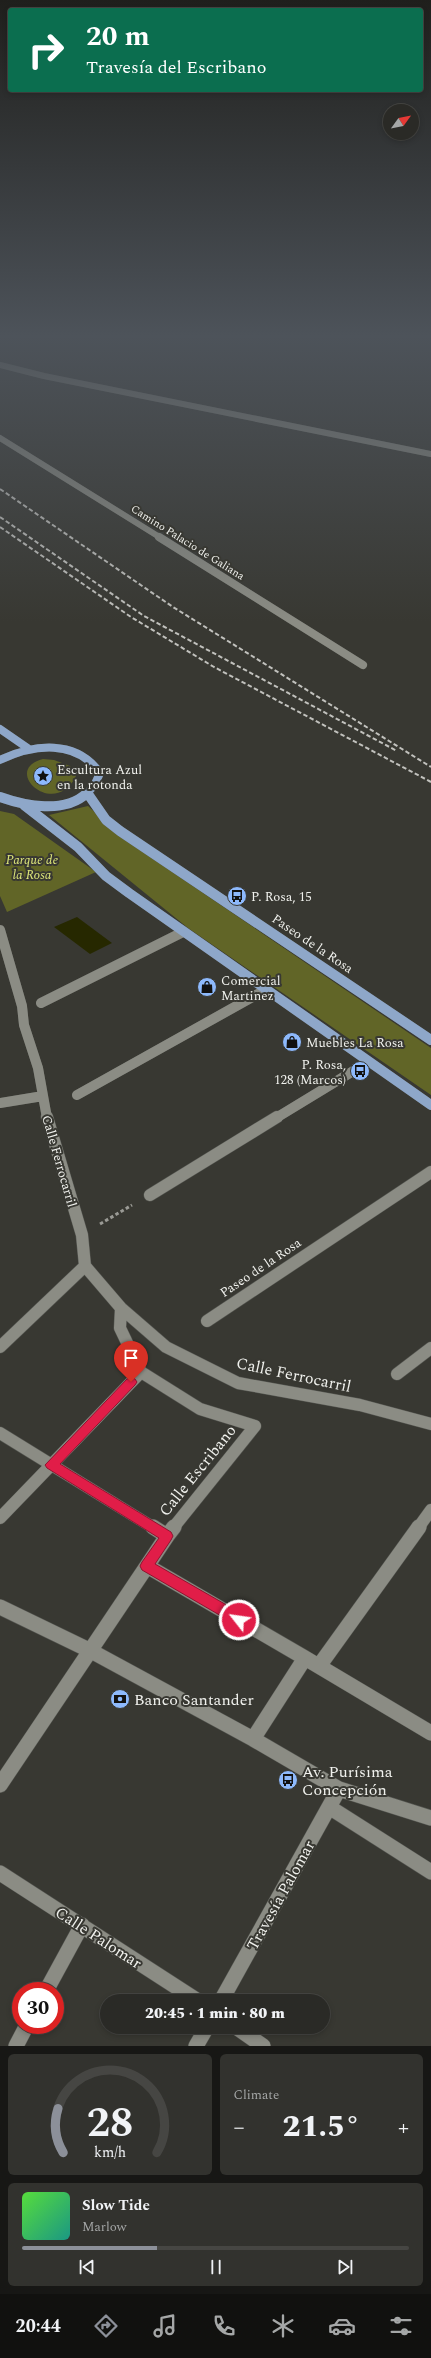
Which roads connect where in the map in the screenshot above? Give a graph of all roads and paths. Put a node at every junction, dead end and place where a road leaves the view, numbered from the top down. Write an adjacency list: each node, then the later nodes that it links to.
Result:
1 (319, 431): 3 (street)
2 (0, 438): 4 (street, Camino Palacio de Galiana)
3 (431, 454)
4 (363, 665)
5 (0, 729): 6 (main road)
6 (29, 749): 7 (main road); 8 (main road)
7 (0, 760)
8 (88, 794): 10 (main road); 15 (main road, Paseo de la Rosa)
9 (0, 797): 10 (main road)
10 (24, 805): 12 (main road)
11 (0, 930): 18 (street, Calle Ferrocarril)
12 (183, 932): 13 (main road); 14 (street)
13 (266, 990): 16 (main road); 17 (street)
14 (42, 1003)
15 (431, 1040)
16 (368, 1062): 20 (main road); 22 (street)
17 (77, 1095)
18 (43, 1096): 19 (street); 23 (street, Calle Ferrocarril)
19 (0, 1103)
20 (431, 1105)
21 (431, 1172): 26 (street, Paseo de la Rosa)
22 (150, 1195): 23 (path)
23 (82, 1235): 24 (street, Calle Ferrocarril)
24 (85, 1266): 25 (street, Calle Ferrocarril); 27 (street)
25 (121, 1308): 29 (street); 31 (street, Calle Ferrocarril)
26 (207, 1321)
27 (0, 1347)
28 (431, 1348): 30 (street)
29 (141, 1372): 33 (street); 36 (street, Calle Escribano)
30 (397, 1374)
31 (431, 1424)
32 (0, 1433): 33 (street)
33 (51, 1465): 35 (street); 36 (street)
34 (431, 1510): 41 (street)
35 (0, 1518)
36 (167, 1536): 37 (street, Calle Escribano)
37 (147, 1566): 39 (street, Calle Escribano); 40 (street)
38 (0, 1607): 39 (street)
39 (91, 1651): 43 (street); 44 (street)
40 (305, 1658): 41 (street); 43 (street)
41 (319, 1666): 42 (street)
42 (431, 1733)
43 (253, 1739): 45 (street)
44 (0, 1785)
45 (339, 1789): 46 (street, Travesía Palomar); 47 (street)
46 (329, 1807): 48 (street); 53 (street, Travesía Palomar)
47 (431, 1818)
48 (431, 1872)
49 (0, 1873): 50 (street, Calle Palomar)
50 (82, 1925): 51 (street); 52 (street, Calle Palomar)
51 (51, 1982)
52 (187, 1994)
53 (225, 1994)
54 (22, 2034): 57 (street)
55 (203, 2034): 58 (street)
56 (246, 2034): 59 (street)
57 (16, 2046)
58 (196, 2046)
59 (262, 2046)

